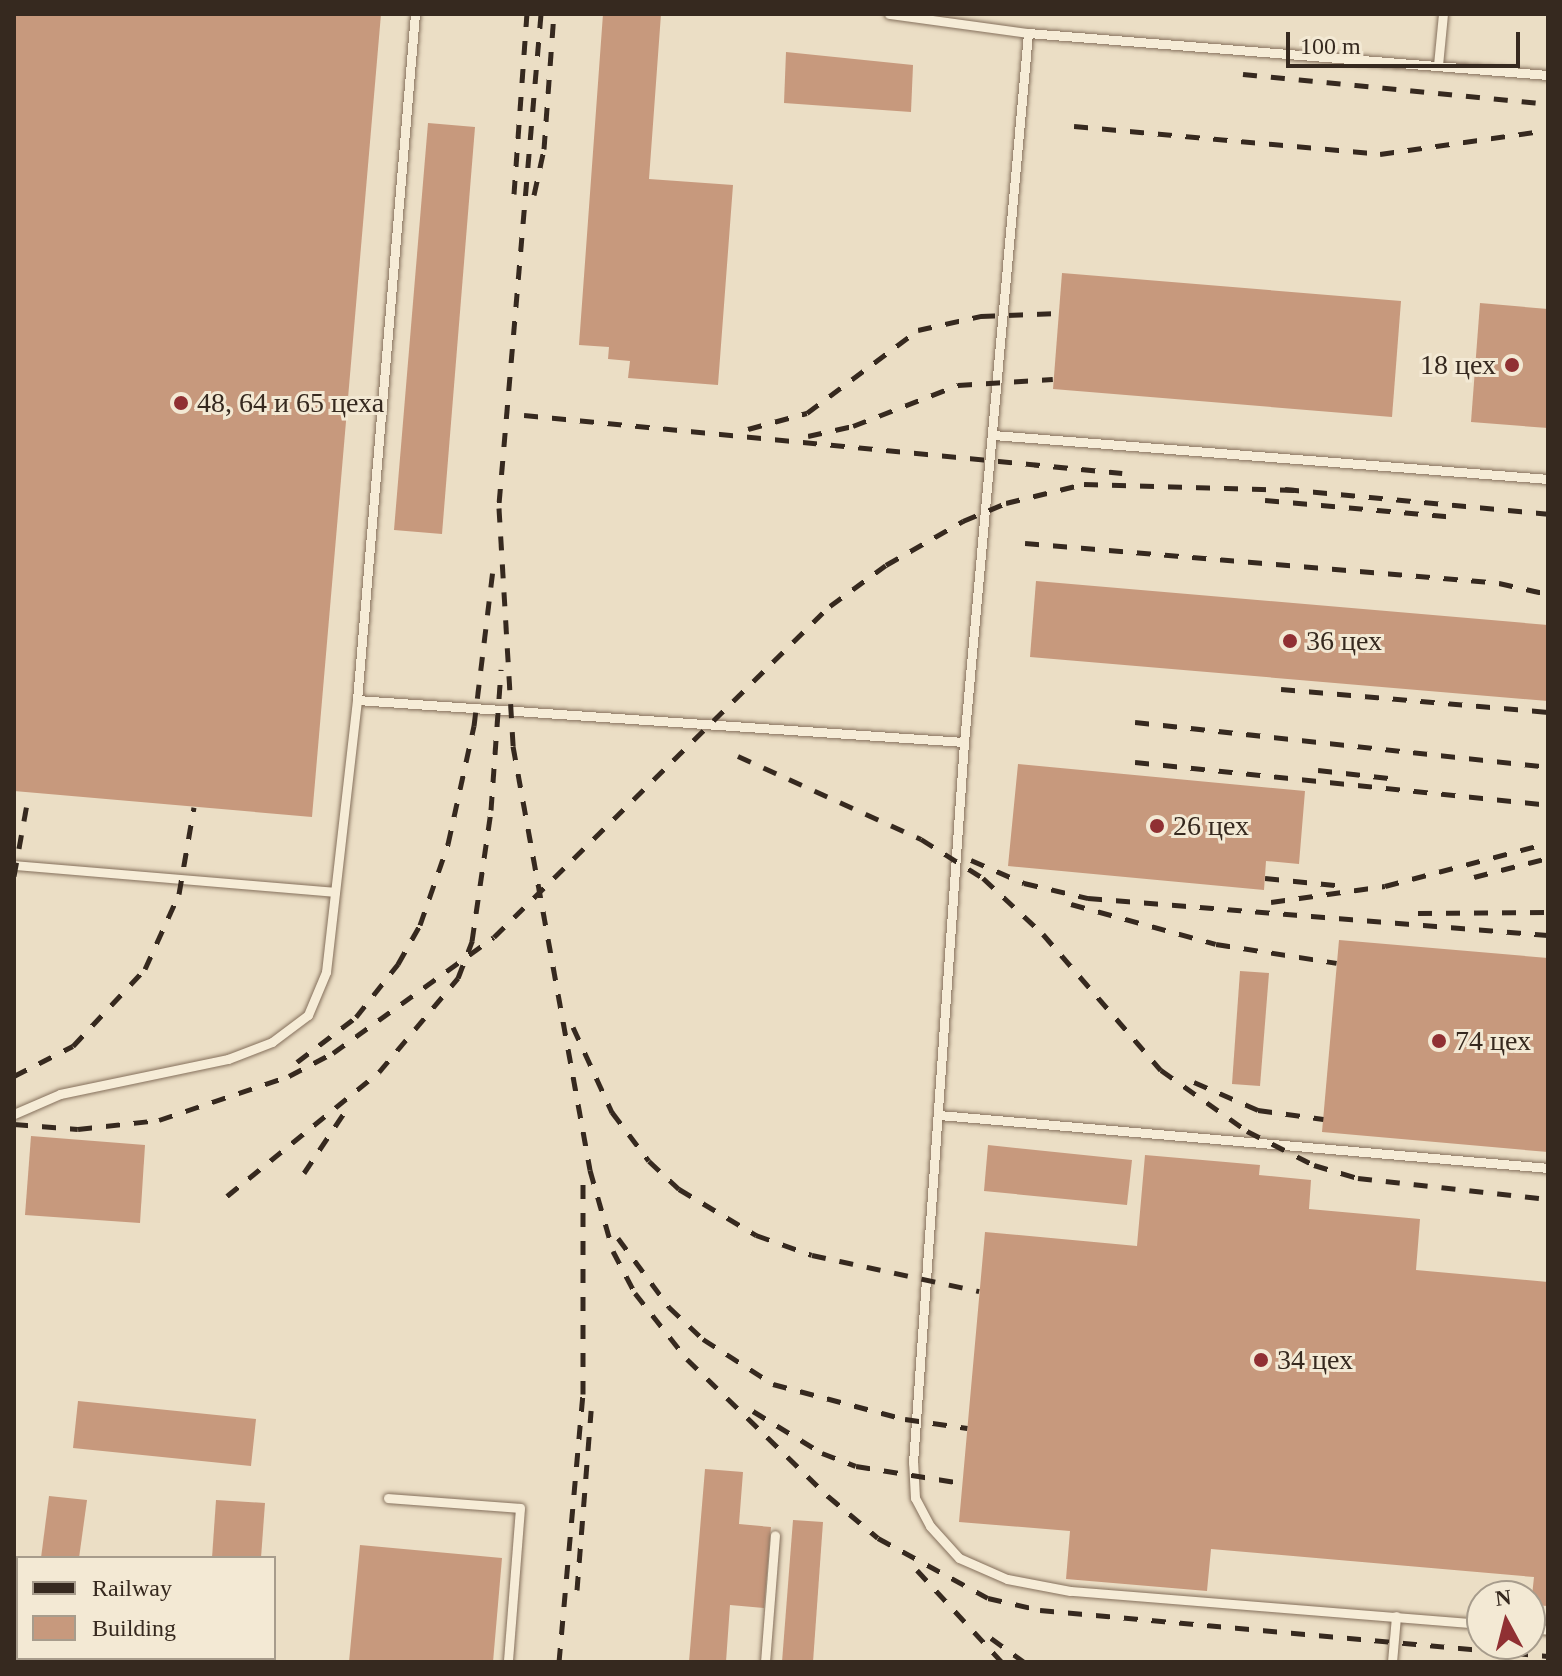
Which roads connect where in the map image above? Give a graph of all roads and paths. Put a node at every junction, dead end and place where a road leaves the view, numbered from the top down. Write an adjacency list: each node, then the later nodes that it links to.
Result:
1 (415, 14): 9 (lane)
2 (889, 14): 4 (lane)
3 (1443, 14): 5 (lane)
4 (1028, 33): 5 (lane); 7 (lane)
5 (1438, 65): 6 (lane)
6 (1548, 75)
7 (993, 435): 8 (lane); 10 (lane)
8 (1548, 479)
9 (357, 700): 10 (lane); 12 (lane)
10 (964, 742): 14 (lane)
11 (14, 865): 12 (lane)
12 (335, 892): 13 (lane)
13 (14, 1114)
14 (939, 1115): 15 (lane); 18 (lane)
15 (1548, 1168)
16 (388, 1498): 20 (lane)
17 (775, 1535): 21 (lane)
18 (1396, 1616): 19 (lane); 22 (lane)
19 (1466, 1623)
20 (508, 1662)
21 (765, 1662)
22 (1392, 1662)

